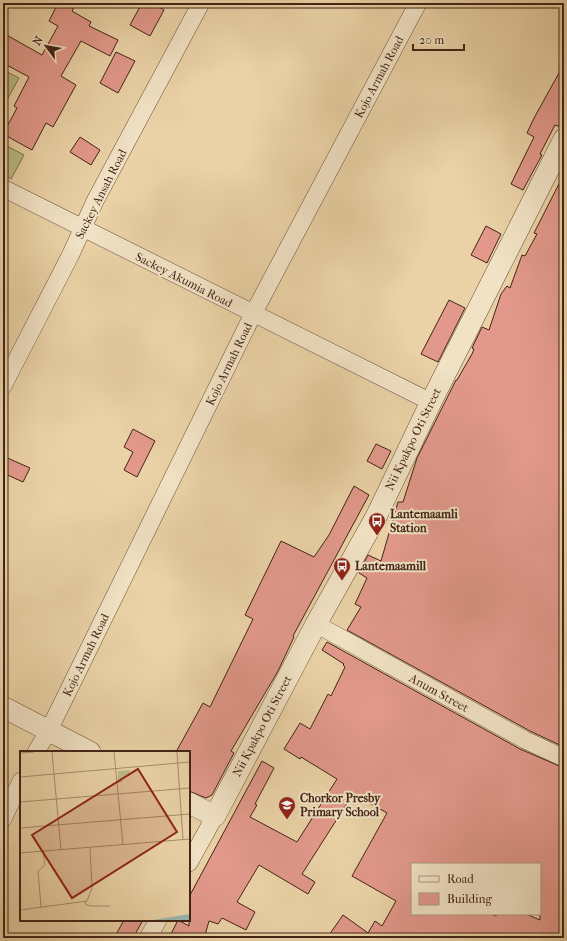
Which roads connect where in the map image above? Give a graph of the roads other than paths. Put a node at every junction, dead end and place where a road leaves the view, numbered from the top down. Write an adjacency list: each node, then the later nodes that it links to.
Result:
1 (201, 3): 5 (street, Sackey Ansah Road)
2 (418, 3): 6 (street, Kojo Armah Road)
3 (564, 139): 8 (street, Nii Kpakpo Oti Street)
4 (3, 188): 5 (street, Sackey Akumia Road)
5 (82, 228): 6 (street, Sackey Akumia Road); 7 (street, Sackey Ansah Road)
6 (253, 314): 8 (street, Sackey Akumia Road); 11 (street, Kojo Armah Road)
7 (3, 386)
8 (430, 402): 9 (street, Nii Kpakpo Oti Street)
9 (316, 624): 14 (street, Anum Street); 17 (street, Nii Kpakpo Oti Street)
10 (3, 707): 11 (street)
11 (49, 730): 12 (street, Kojo Armah Road); 13 (street)
12 (37, 751)
13 (88, 751)
14 (564, 758)
15 (20, 783): 18 (street)
16 (190, 804): 17 (street)
17 (215, 816): 19 (street, Nii Kpakpo Oti Street)
18 (3, 819)
19 (190, 861)

